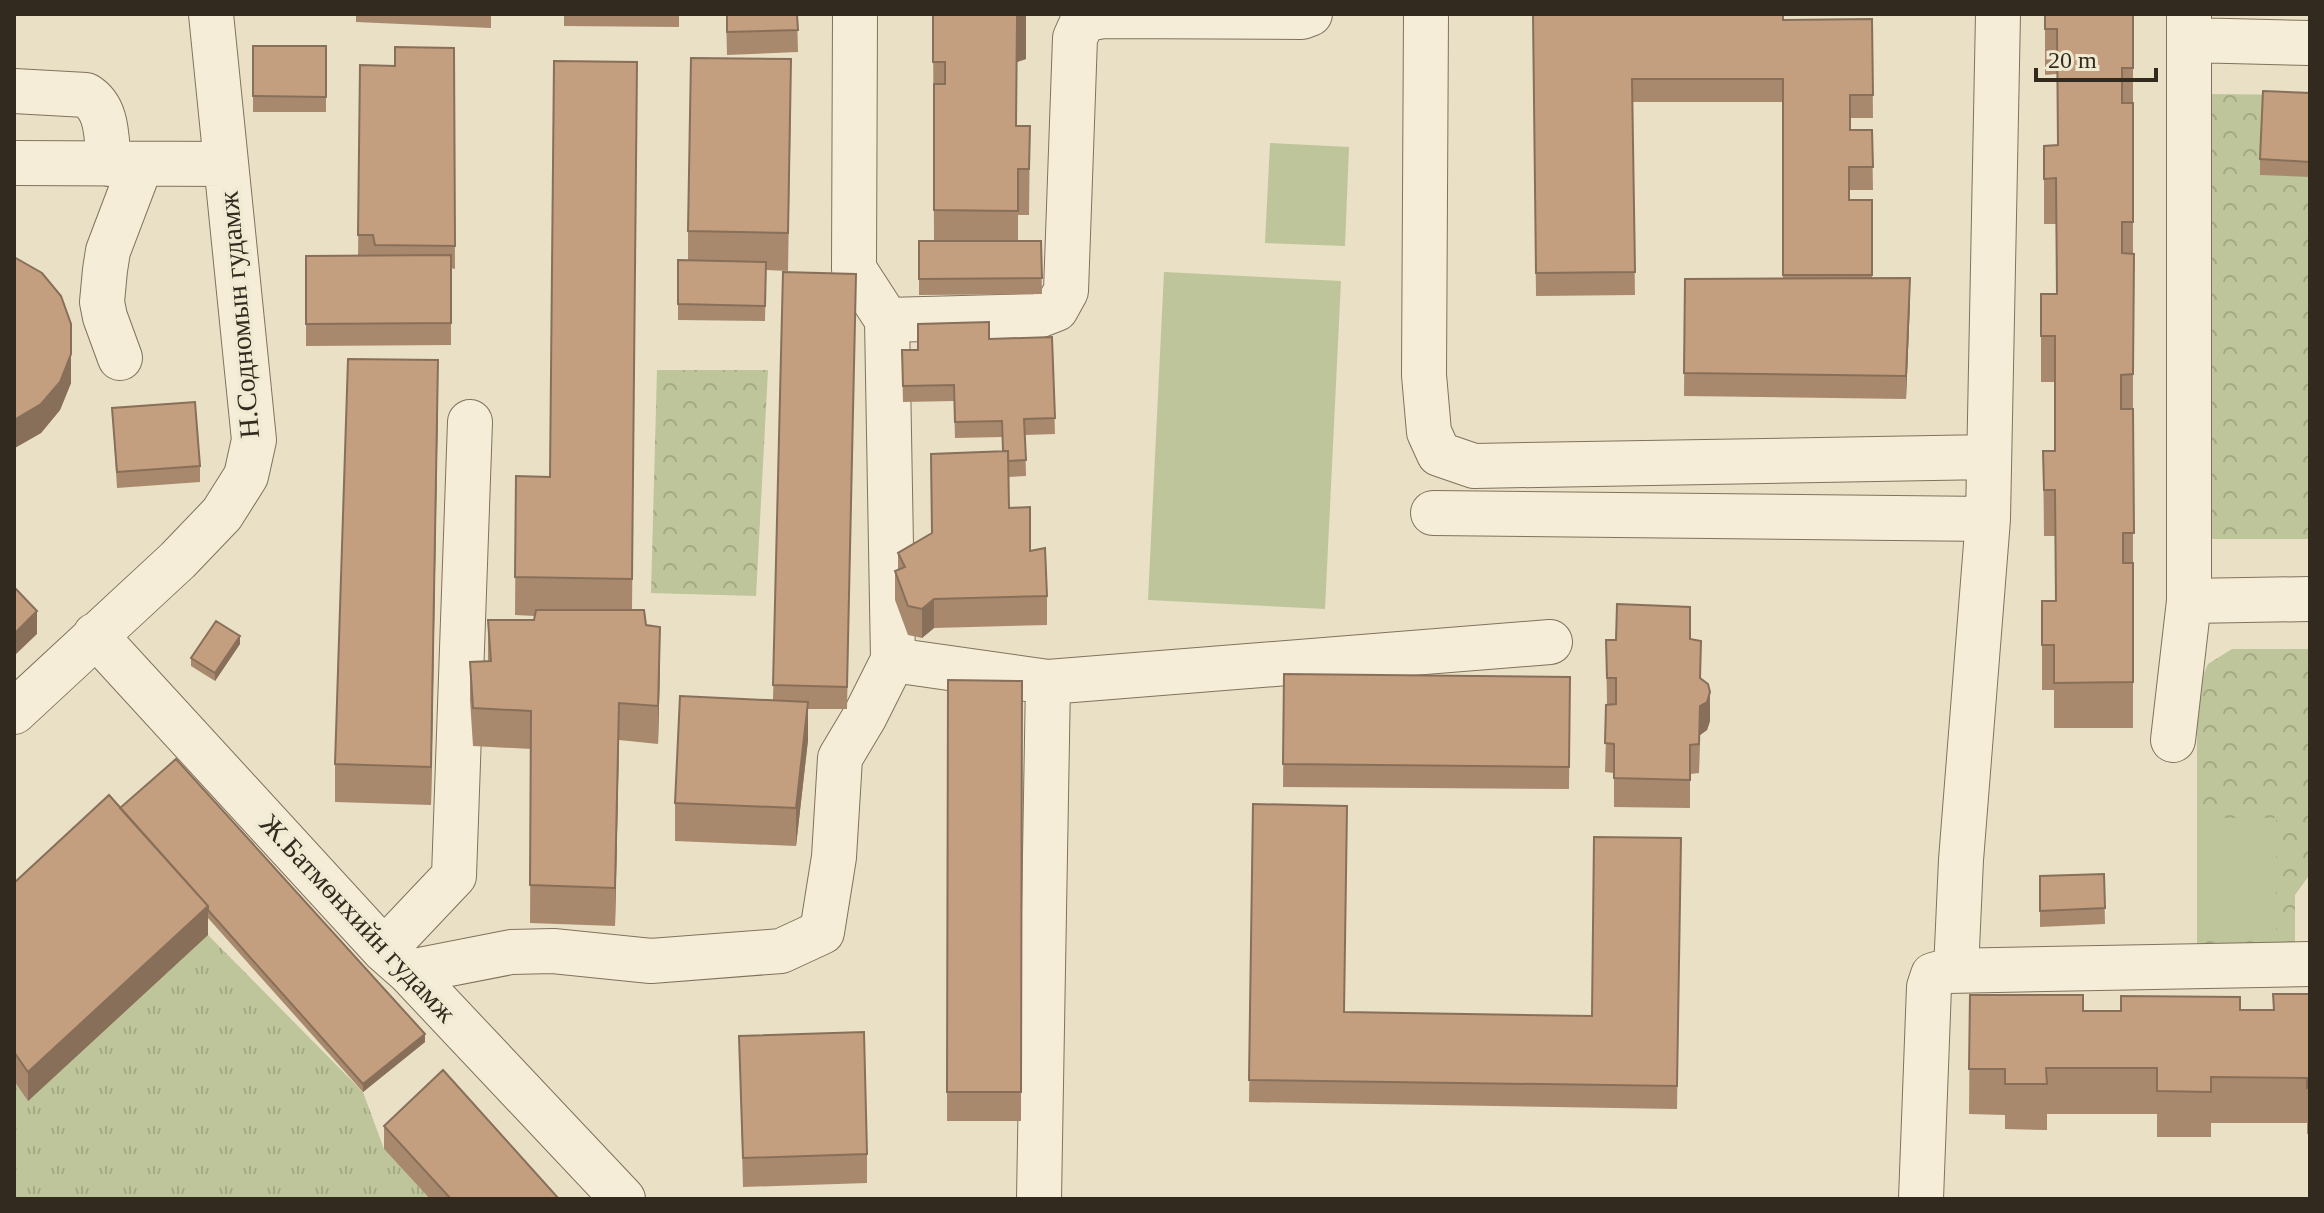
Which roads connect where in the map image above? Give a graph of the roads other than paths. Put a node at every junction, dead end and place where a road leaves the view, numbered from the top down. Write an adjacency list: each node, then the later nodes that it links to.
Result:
1 (211, 14): 11 (street, Н.Содномын гудамж)
2 (855, 14): 12 (street)
3 (1310, 14): 12 (street)
4 (1426, 14): 15 (street)
5 (1998, 14): 15 (street)
6 (2189, 27): 7 (street); 19 (street)
7 (2310, 43)
8 (14, 91): 10 (street)
9 (14, 163): 10 (street)
10 (125, 164): 11 (street); 13 (street)
11 (225, 164): 20 (street, Н.Содномын гудамж)
12 (887, 320): 22 (street)
13 (120, 358)
14 (470, 422): 26 (street)
15 (1989, 457): 17 (street)
16 (1433, 513): 17 (street)
17 (1988, 519): 28 (street)
18 (2310, 599): 19 (street)
19 (2189, 601): 25 (street)
20 (95, 635): 24 (street, Н.Содномын гудамж); 26 (street, Ж.Батмөнхийн гудамж)
21 (1550, 642): 23 (street)
22 (893, 660): 23 (street); 26 (street)
23 (1048, 682): 30 (street)
24 (14, 712)
25 (2173, 740)
26 (396, 961): 29 (street, Ж.Батмөнхийн гудамж)
27 (2310, 964): 28 (street)
28 (1956, 970): 31 (street)
29 (623, 1199)
30 (1039, 1199)
31 (1921, 1199)

